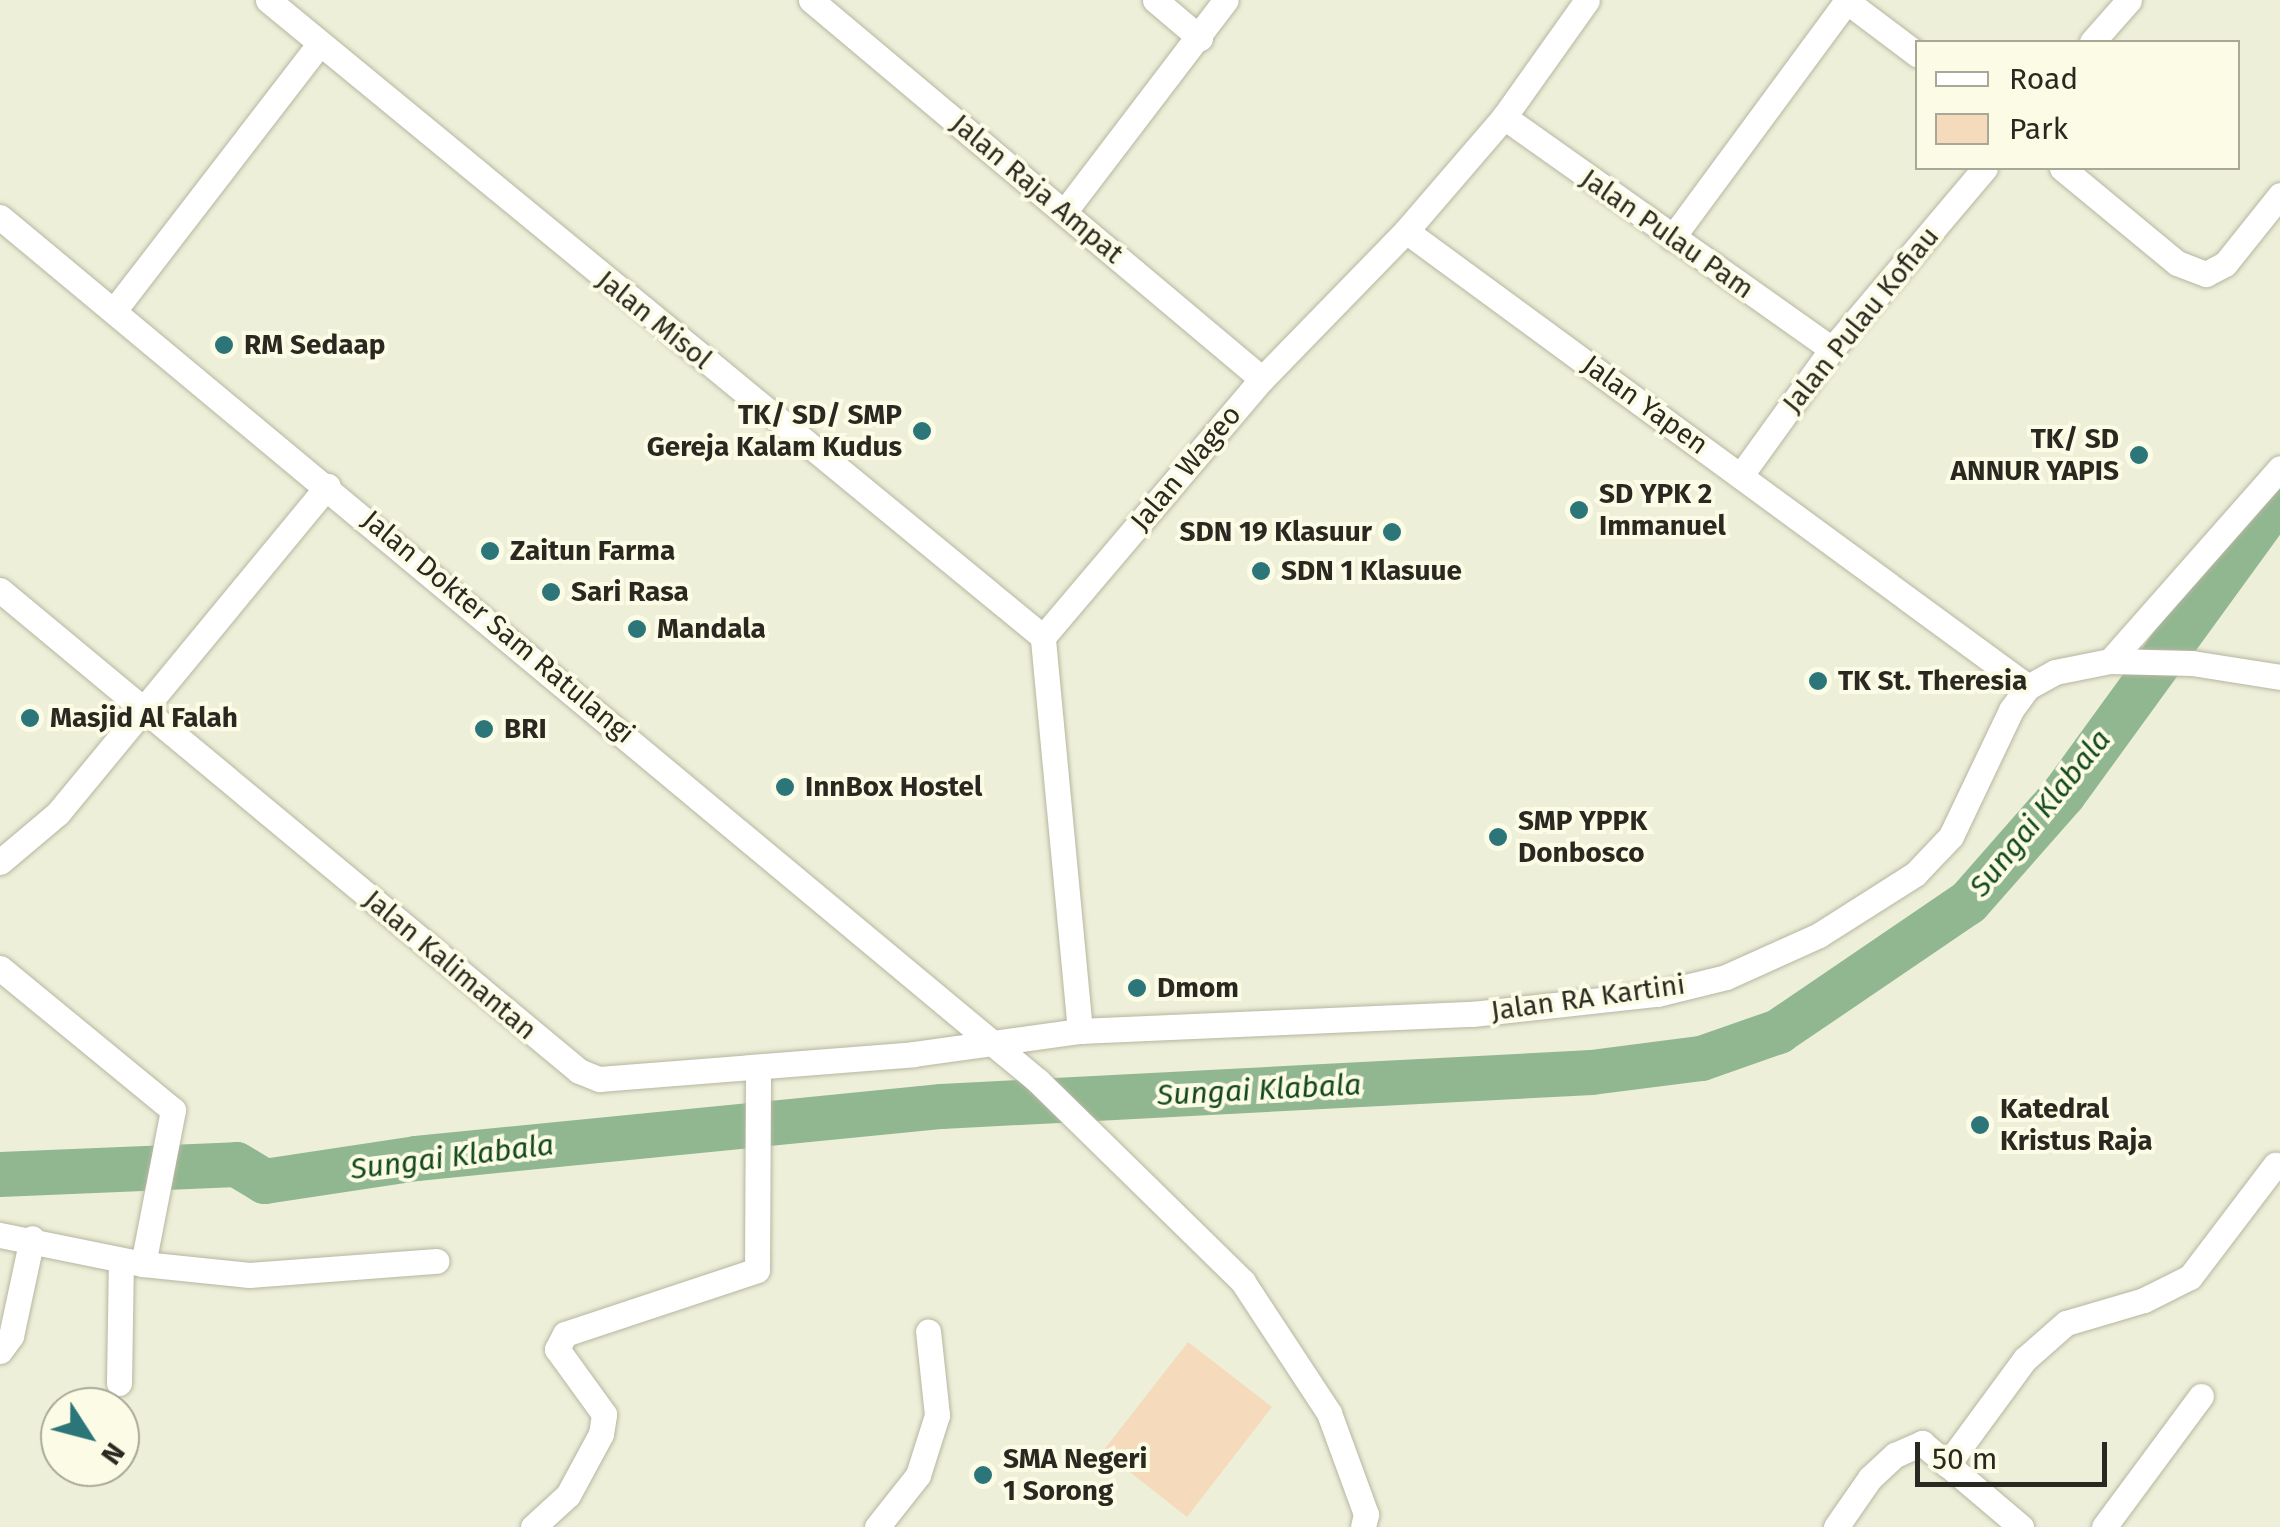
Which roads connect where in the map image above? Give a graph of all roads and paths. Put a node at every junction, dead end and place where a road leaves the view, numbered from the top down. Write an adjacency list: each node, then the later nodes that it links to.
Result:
1 (268, 0): 10 (street, Jalan Misol)
2 (811, 0): 16 (street, Jalan Raja Ampat)
3 (1155, 0): 8 (street)
4 (1226, 0): 8 (street)
5 (1586, 0): 12 (street, Jalan Wageo)
6 (2128, 0): 9 (street)
7 (1852, 2): 11 (street); 19 (street)
8 (1200, 38): 16 (street)
9 (2094, 40)
10 (320, 44): 20 (street); 27 (street, Jalan Misol)
11 (1915, 53)
12 (1504, 117): 18 (street, Jalan Wageo); 19 (street, Jalan Pulau Pam)
13 (1983, 170): 21 (street, Jalan Pulau Kofiau)
14 (2064, 170): 15 (street)
15 (2280, 195)
16 (1065, 211): 22 (street, Jalan Raja Ampat)
17 (0, 217): 20 (street, Jalan Dokter Sam Ratulangi)
18 (1406, 231): 22 (street, Jalan Wageo); 24 (street, Jalan Yapen)
19 (1672, 238): 21 (street, Jalan Pulau Pam)
20 (116, 308): 25 (street, Jalan Dokter Sam Ratulangi)
21 (1832, 350): 24 (street, Jalan Pulau Kofiau)
22 (1262, 379): 27 (street, Jalan Wageo)
23 (2280, 468): 28 (street)
24 (1741, 475): 30 (street, Jalan Yapen)
25 (328, 486): 31 (street); 35 (street, Jalan Dokter Sam Ratulangi)
26 (0, 590): 31 (street, Jalan Kalimantan)
27 (1043, 637): 34 (street)
28 (2110, 661): 29 (street); 30 (street)
29 (2280, 676)
30 (2028, 687): 34 (street, Jalan RA Kartini)
31 (146, 708): 32 (street); 36 (street, Jalan Kalimantan)
32 (0, 862)
33 (0, 968): 41 (street)
34 (1080, 1031): 35 (street, Jalan RA Kartini)
35 (994, 1039): 36 (street, Jalan Kalimantan); 47 (street, Jalan Dokter Sam Ratulangi)
36 (758, 1069): 48 (street)
37 (2278, 1163): 46 (street)
38 (0, 1235): 39 (street)
39 (32, 1238): 41 (street); 43 (street)
40 (436, 1261): 41 (street)
41 (132, 1262): 44 (street)
42 (928, 1331): 49 (street)
43 (0, 1351)
44 (119, 1383)
45 (2201, 1396): 52 (street)
46 (1946, 1465): 50 (street); 51 (street)
47 (1366, 1522)
48 (534, 1527)
49 (877, 1527)
50 (1836, 1527)
51 (2020, 1527)
52 (2104, 1527)

